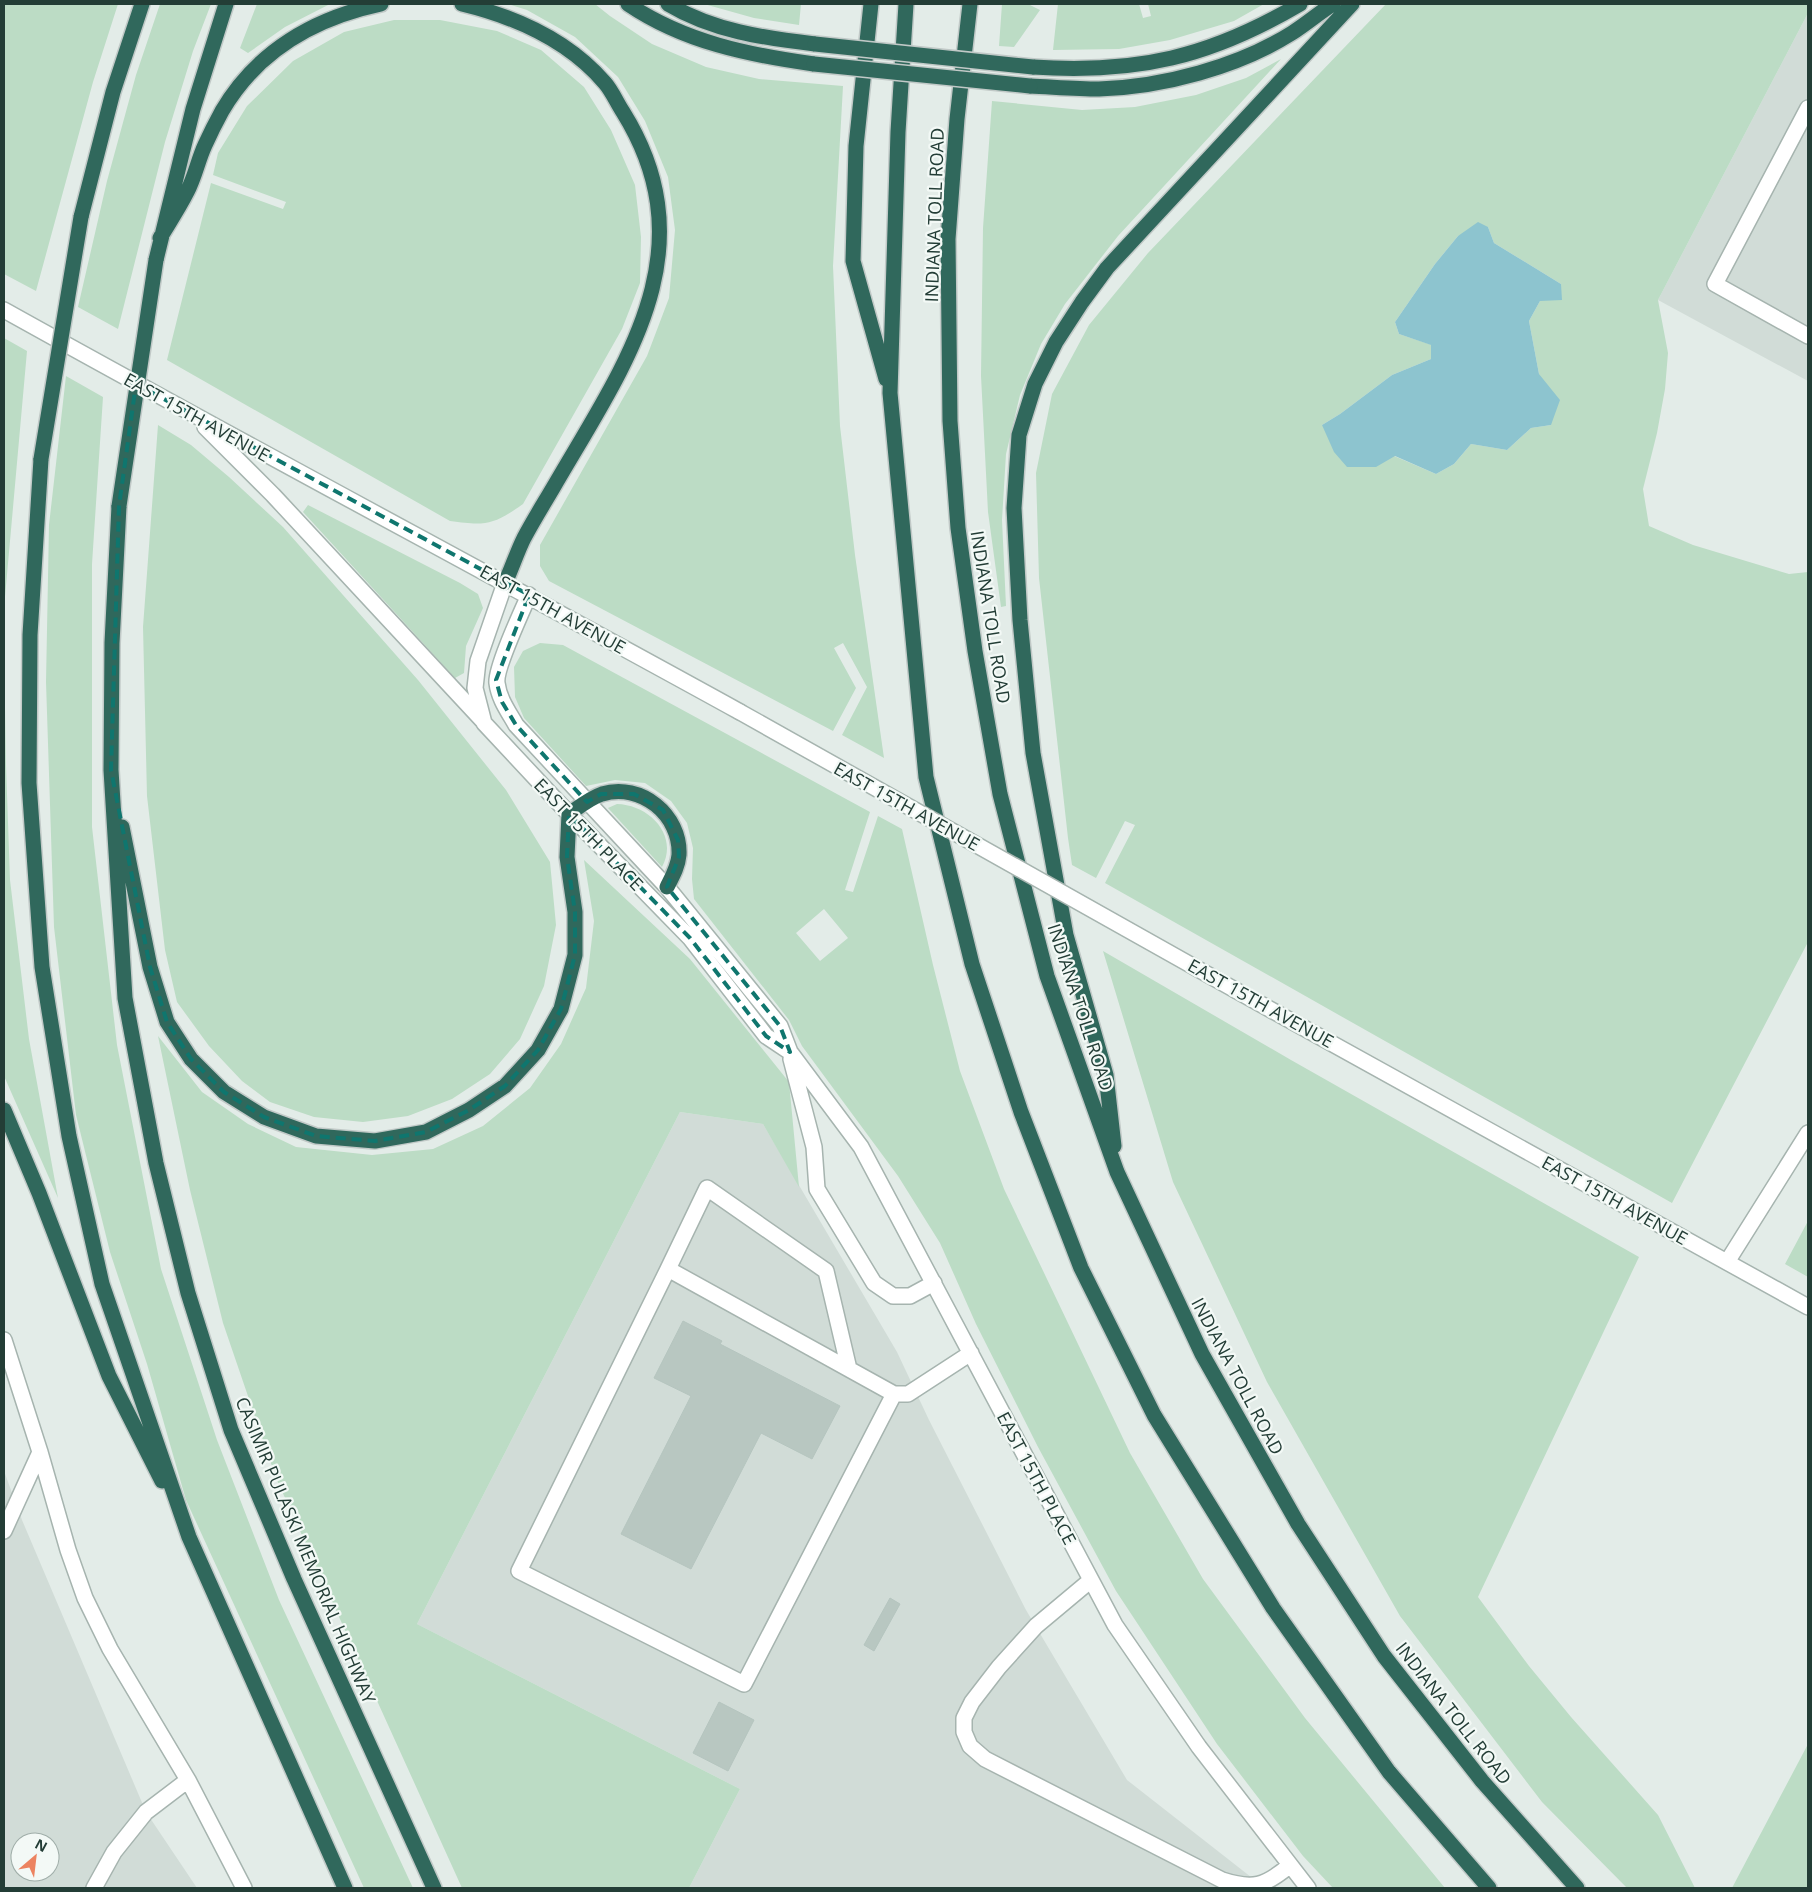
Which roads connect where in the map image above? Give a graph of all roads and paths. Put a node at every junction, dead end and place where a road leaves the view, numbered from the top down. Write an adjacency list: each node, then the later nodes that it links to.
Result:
1 (142, 4): 40 (highway, bridge)
2 (226, 4): 14 (highway, CASIMIR PULASKI MEMORIAL HIGHWAY)
3 (381, 4): 14 (highway)
4 (462, 4): 19 (highway)
5 (628, 4): 11 (highway, bridge)
6 (668, 4): 10 (highway, bridge)
7 (871, 4): 17 (highway)
8 (906, 4): 17 (highway)
9 (970, 4): 29 (highway, INDIANA TOLL ROAD)
10 (1300, 4)
11 (1333, 4)
12 (1352, 4): 29 (highway)
13 (1808, 108): 16 (street)
14 (160, 238): 22 (highway, CASIMIR PULASKI MEMORIAL HIGHWAY, bridge)
15 (4, 310): 18 (street, EAST 15TH AVENUE)
16 (1808, 336)
17 (890, 393): 49 (highway)
18 (193, 415): 19 (street, EAST 15TH AVENUE); 21 (street)
19 (505, 583): 20 (street, EAST 15TH AVENUE); 21 (street, EAST 15TH PLACE)
20 (529, 596): 23 (street, EAST 15TH PLACE); 30 (street, EAST 15TH AVENUE, bridge)
21 (484, 723): 24 (street, EAST 15TH PLACE)
22 (111, 770): 24 (highway); 47 (highway, CASIMIR PULASKI MEMORIAL HIGHWAY)
23 (586, 802): 24 (highway); 25 (street, EAST 15TH PLACE); 25 (highway)
24 (569, 814): 26 (street, EAST 15TH PLACE)
25 (667, 887): 26 (street, EAST 15TH PLACE)
26 (790, 1052): 32 (street, EAST 15TH PLACE); 32 (street)
27 (4, 1110): 40 (highway)
28 (1808, 1133): 30 (street)
29 (1117, 1172): 50 (highway, INDIANA TOLL ROAD)
30 (1727, 1262): 33 (street, EAST 15TH AVENUE)
31 (668, 1270): 36 (street); 36 (street); 37 (street)
32 (934, 1283): 35 (street, EAST 15TH PLACE)
33 (1808, 1306)
34 (4, 1340): 38 (street)
35 (971, 1353): 37 (street); 41 (street, EAST 15TH PLACE)
36 (849, 1369): 37 (street)
37 (894, 1394)
38 (40, 1452): 39 (street); 42 (street)
39 (4, 1531)
40 (189, 1537): 46 (highway)
41 (1091, 1580): 43 (street, EAST 15TH PLACE); 43 (street)
42 (188, 1780): 44 (street); 45 (street)
43 (1289, 1866): 48 (street, EAST 15TH PLACE)
44 (94, 1888)
45 (244, 1888)
46 (345, 1888)
47 (434, 1888)
48 (1308, 1888)
49 (1489, 1888)
50 (1577, 1888)

